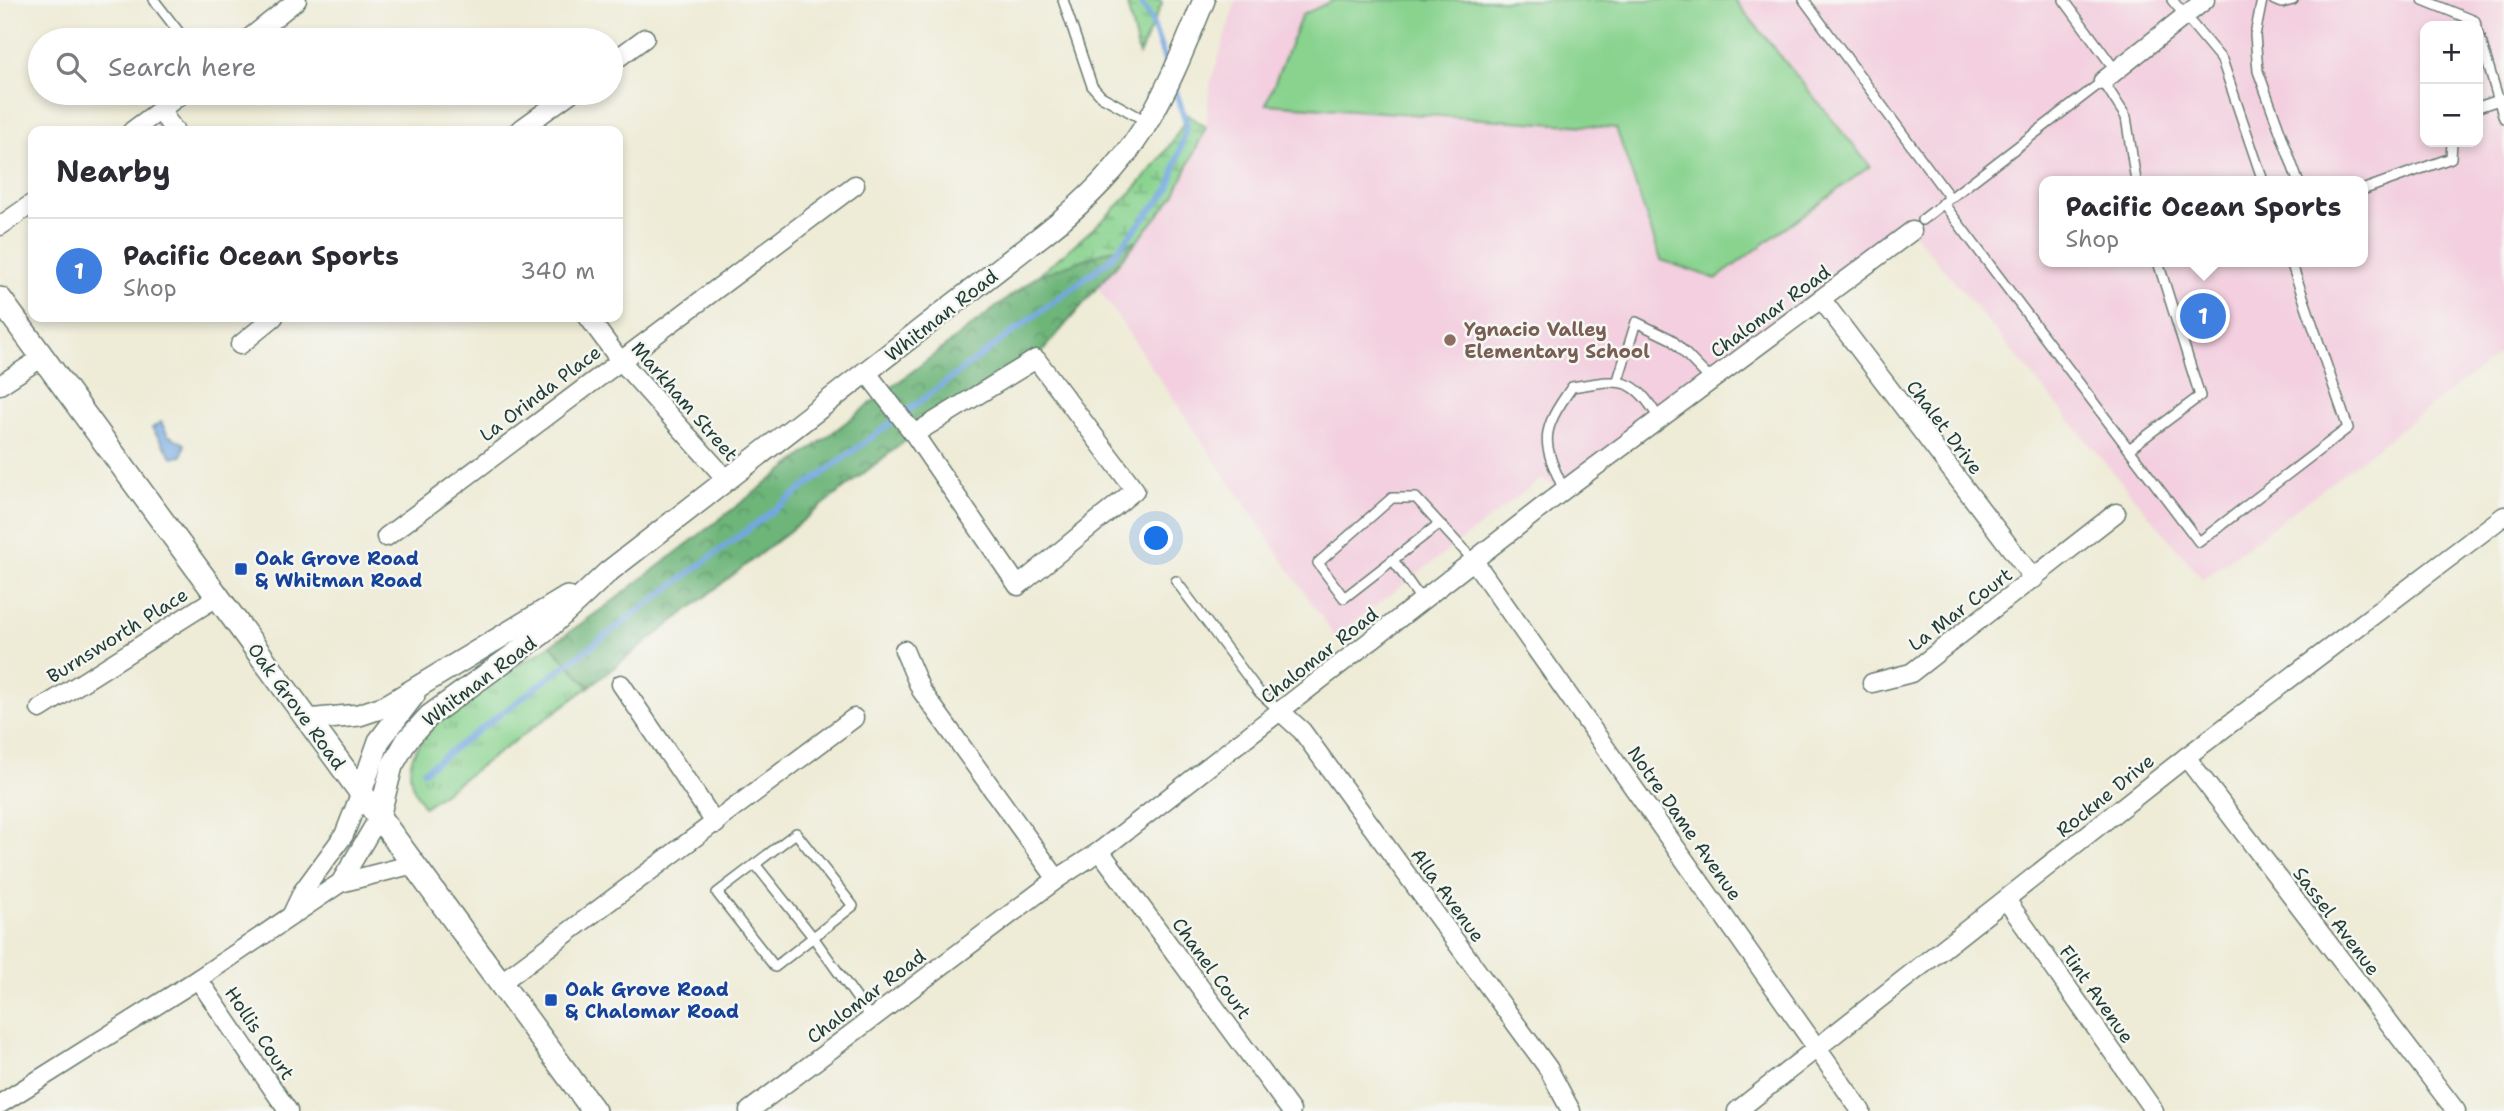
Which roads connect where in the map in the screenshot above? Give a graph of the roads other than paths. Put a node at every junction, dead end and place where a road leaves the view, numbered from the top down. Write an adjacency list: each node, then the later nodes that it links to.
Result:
1 (154, 0): 15 (lane)
2 (297, 0): 16 (street)
3 (1063, 0): 27 (lane)
4 (1204, 0): 27 (street, Whitman Road)
5 (1804, 0): 37 (lane)
6 (2064, 0): 20 (lane)
7 (2172, 0): 13 (lane)
8 (2205, 0): 13 (street)
9 (2262, 0): 34 (lane)
10 (2274, 0): 11 (lane)
11 (2293, 0)
12 (2423, 0): 14 (lane)
13 (2185, 16): 20 (street); 33 (lane)
14 (2475, 21)
15 (176, 28)
16 (262, 28)
17 (645, 38): 19 (street)
18 (2483, 46): 21 (lane)
19 (623, 54)
20 (2110, 76): 32 (lane); 37 (lane)
21 (2501, 99): 24 (lane); 26 (lane)
22 (168, 105): 25 (street)
23 (554, 105): 30 (street)
24 (2483, 105)
25 (160, 111): 28 (street); 29 (street)
26 (2504, 118)
27 (1149, 123): 50 (street, Whitman Road)
28 (139, 126)
29 (171, 126)
30 (525, 126)
31 (2452, 147): 36 (lane)
32 (2135, 176)
33 (2261, 176)
34 (2296, 176)
35 (855, 185): 49 (street, La Orinda Place)
36 (2368, 188)
37 (1947, 201): 39 (lane); 56 (lane)
38 (28, 206): 40 (street)
39 (1917, 225): 44 (street, Chalomar Road)
40 (0, 226)
41 (2160, 267): 56 (lane)
42 (2293, 267): 56 (lane)
43 (0, 299): 48 (main road, Oak Grove Road)
44 (1822, 300): 52 (street, Chalomar Road); 66 (street, Chalet Drive)
45 (268, 322): 47 (street)
46 (592, 322): 49 (street, Markham Street)
47 (240, 345)
48 (41, 358): 53 (street); 68 (main road, Oak Grove Road)
49 (619, 359): 57 (street, Markham Street); 62 (street, La Orinda Place)
50 (867, 373): 55 (street); 57 (street, Whitman Road)
51 (1618, 380): 52 (lane); 54 (lane); 58 (lane)
52 (1711, 380): 54 (street, Chalomar Road)
53 (0, 385)
54 (1659, 419): 58 (street, Chalomar Road)
55 (914, 434): 55 (street)
56 (2129, 449)
57 (727, 480): 65 (street, Whitman Road)
58 (1564, 490): 64 (street, Chalomar Road)
59 (2116, 513): 66 (street, La Mar Court)
60 (2504, 516): 78 (street, Rockne Drive)
61 (1438, 524): 63 (lane); 63 (lane); 64 (lane)
62 (386, 537)
63 (1392, 560): 69 (lane)
64 (1474, 561): 69 (street, Chalomar Road); 93 (street, Notre Dame Avenue)
65 (608, 572): 73 (street, Whitman Road); 80 (street, Whitman Road)
66 (2034, 579): 71 (street, La Mar Court)
67 (1176, 581): 75 (lane)
68 (217, 597): 74 (street, Burnsworth Place); 77 (main road, Oak Grove Road)
69 (1422, 601): 75 (street, Chalomar Road)
70 (904, 650): 85 (street)
71 (1872, 683)
72 (621, 684): 81 (street)
73 (419, 687): 77 (street, Whitman Road); 79 (street, Whitman Road)
74 (40, 709)
75 (1282, 712): 82 (street, Chalomar Road); 99 (street, Alla Avenue)
76 (854, 718): 81 (street)
77 (307, 719): 79 (main road, Oak Grove Road)
78 (2186, 757): 87 (street, Rockne Drive); 103 (street, Sassel Avenue)
79 (361, 792): 80 (main road, Oak Grove Road); 88 (street, Whitman Road)
80 (379, 817): 83 (main road, Oak Grove Road); 86 (street, Whitman Road)
81 (716, 824): 91 (street)
82 (1100, 851): 85 (street, Chalomar Road); 98 (street, Chanel Court)
83 (414, 864): 86 (street, Whitman Road); 91 (main road, Oak Grove Road)
84 (755, 864): 89 (lane); 89 (lane); 89 (lane)
85 (1057, 879): 92 (street, Chalomar Road)
86 (340, 883): 88 (street, Whitman Road)
87 (2007, 901): 93 (street, Rockne Drive); 102 (street, Flint Avenue)
88 (292, 914): 90 (street, Whitman Road)
89 (813, 937): 92 (lane)
90 (198, 978): 94 (street, Whitman Road); 95 (street, Hollis Court)
91 (499, 984): 96 (main road, Oak Grove Road)
92 (871, 1018): 97 (street, Chalomar Road)
93 (1818, 1047): 100 (street, Rockne Drive); 101 (street, Notre Dame Avenue)
94 (0, 1104)
95 (288, 1111)
96 (594, 1111)
97 (749, 1111)
98 (1291, 1111)
99 (1570, 1111)
100 (1737, 1111)
101 (1861, 1111)
102 (2154, 1111)
103 (2456, 1111)

